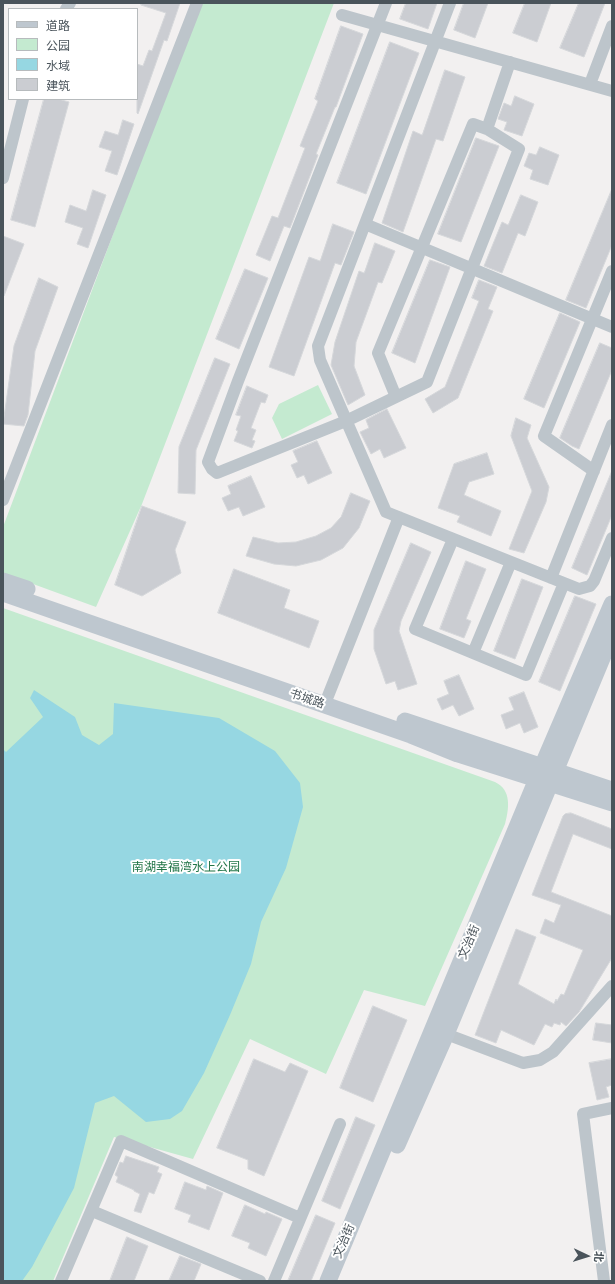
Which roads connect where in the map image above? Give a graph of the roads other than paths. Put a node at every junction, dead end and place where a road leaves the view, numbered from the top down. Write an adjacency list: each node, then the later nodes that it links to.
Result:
1 (197, 3): 24 (street)
2 (386, 3): 5 (street)
3 (450, 3): 7 (street)
4 (342, 15): 5 (street)
5 (377, 25): 7 (street); 21 (street)
6 (612, 26): 9 (street)
7 (436, 41): 8 (street); 14 (street)
8 (510, 62): 9 (street); 12 (street)
9 (590, 84): 10 (street)
10 (612, 91)
11 (23, 100): 13 (street)
12 (487, 129): 15 (street); 16 (street)
13 (3, 178)
14 (365, 224): 15 (street); 21 (street)
15 (422, 247): 16 (street); 20 (street)
16 (472, 268): 18 (street); 20 (street)
17 (612, 271): 18 (street)
18 (592, 319): 19 (street); 23 (street)
19 (612, 327)
20 (396, 397): 21 (street)
21 (346, 421): 25 (street)
22 (612, 425): 23 (street)
23 (594, 471): 29 (street)
24 (3, 500)
25 (399, 517): 27 (street); 36 (street)
26 (612, 538): 31 (street)
27 (453, 539): 28 (street); 35 (street)
28 (511, 562): 29 (street); 35 (street)
29 (551, 578): 31 (street)
30 (3, 581): 36 (main road, 书城路)
31 (564, 583): 35 (street)
32 (3, 593): 37 (main road, 书城路)
33 (612, 604): 37 (main road, 文治街)
34 (612, 634): 37 (main road, 文治街)
35 (473, 653)
36 (328, 696): 37 (main road, 书城路)
37 (546, 775): 38 (main road, 书城路); 39 (main road, 书城路); 41 (main road, 文治街); 49 (main road, 文治街)
38 (612, 790)
39 (612, 803)
40 (612, 986): 41 (street)
41 (446, 1034): 50 (main road, 文治街)
42 (612, 1108): 51 (street)
43 (340, 1124): 45 (street)
44 (92, 1211): 45 (street); 46 (street); 47 (street)
45 (300, 1218): 48 (street)
46 (61, 1281)
47 (260, 1281)
48 (274, 1281)
49 (328, 1281)
50 (338, 1281)
51 (604, 1281)

